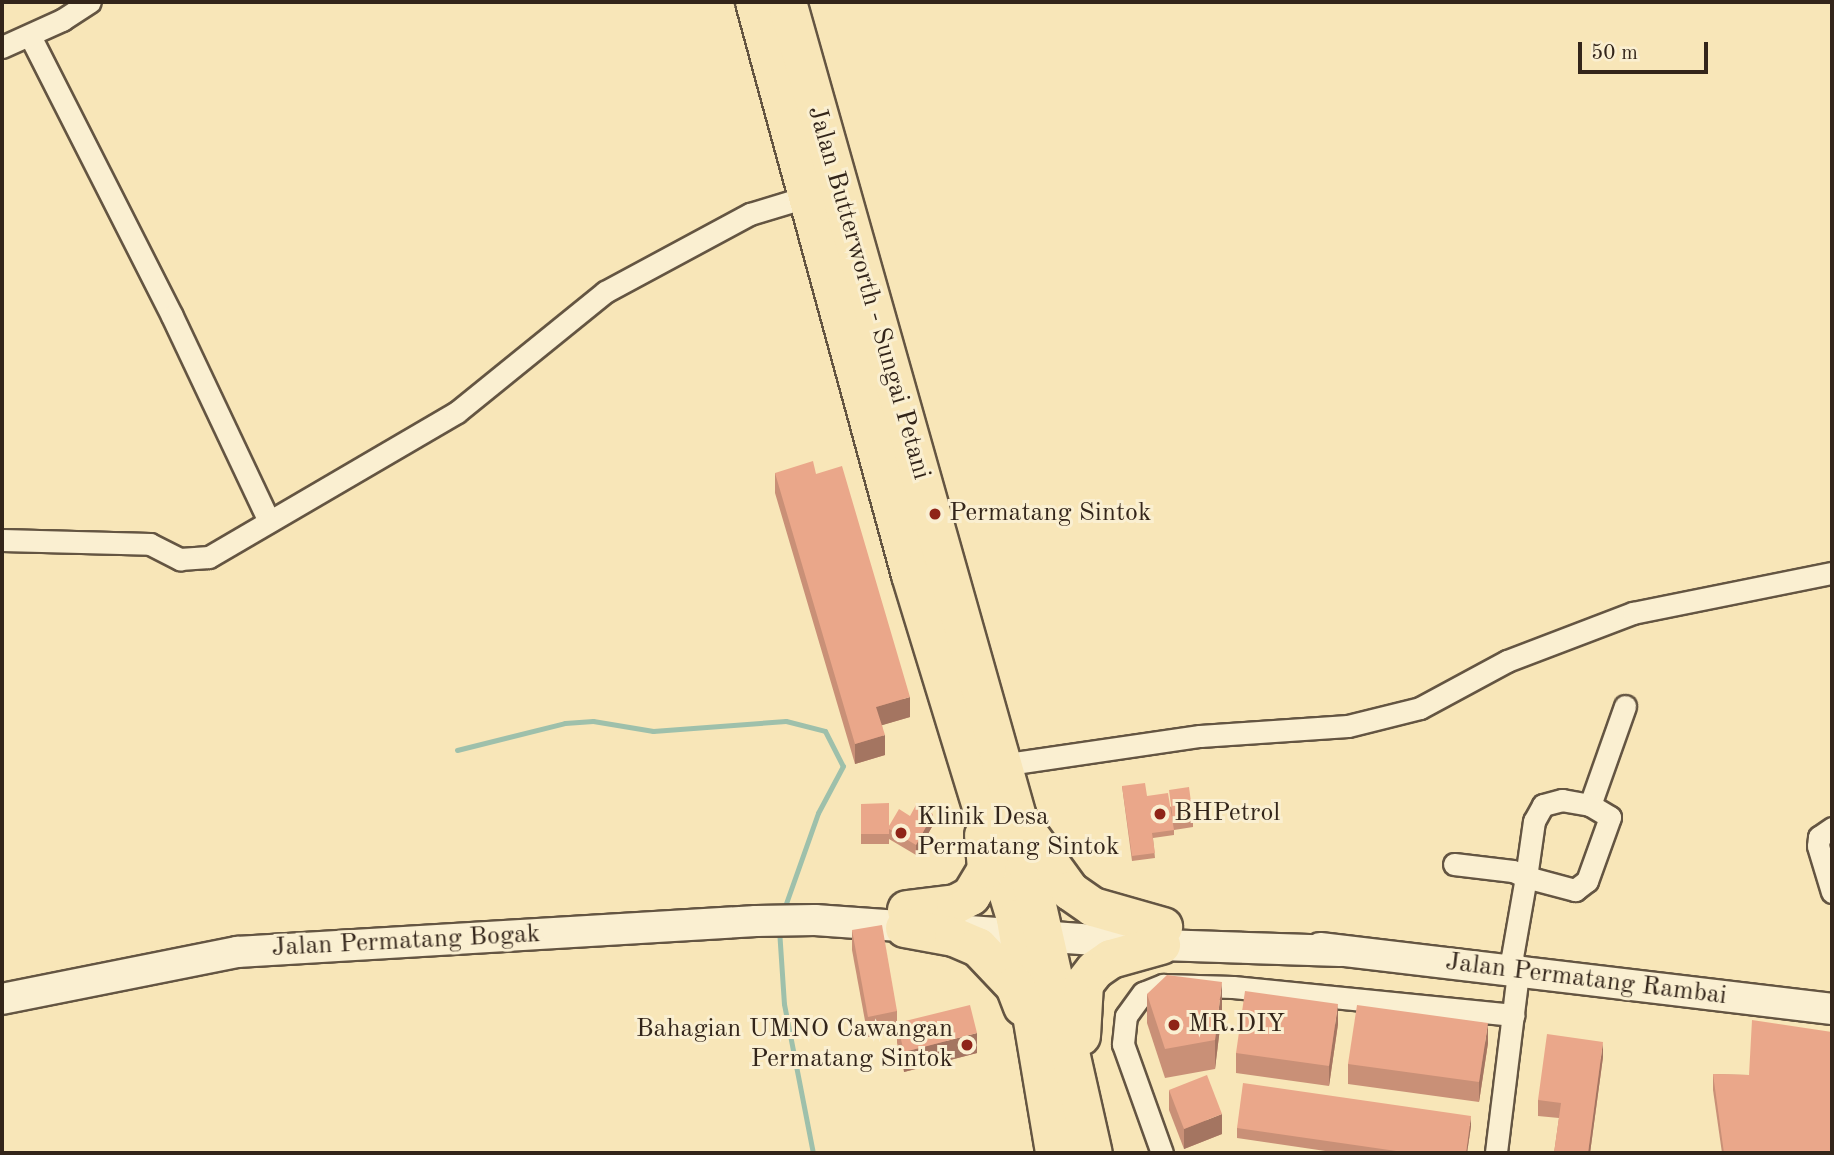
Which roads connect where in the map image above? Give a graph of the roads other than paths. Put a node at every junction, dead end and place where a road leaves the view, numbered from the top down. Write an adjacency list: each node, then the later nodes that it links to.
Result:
1 (90, 2): 4 (street)
2 (755, 2): 6 (highway, Jalan Butterworth - Sungai Petani)
3 (787, 2): 11 (highway, Jalan Butterworth - Sungai Petani)
4 (30, 36): 5 (street); 7 (street)
5 (2, 47)
6 (796, 200): 7 (street); 12 (highway, Jalan Butterworth - Sungai Petani)
7 (269, 521): 8 (street)
8 (2, 540)
9 (1832, 573): 11 (street)
10 (1625, 706): 13 (street)
11 (1001, 765): 14 (highway, Jalan Butterworth - Sungai Petani)
12 (982, 803): 19 (highway); 20 (highway, Jalan Butterworth - Sungai Petani)
13 (1590, 805): 17 (street); 17 (street)
14 (1017, 817): 20 (highway, Jalan Butterworth - Sungai Petani); 21 (highway)
15 (1832, 828): 18 (street)
16 (1454, 864): 17 (street)
17 (1526, 877): 22 (street)
18 (1832, 892)
19 (906, 919): 20 (street, Jalan Permatang Bogak); 23 (street, Jalan Permatang Bogak); 26 (highway)
20 (1030, 927): 21 (street, Jalan Permatang Rambai); 26 (highway, Jalan Butterworth - Sungai Petani); 27 (highway, Jalan Butterworth - Sungai Petani)
21 (1162, 936): 22 (street, Jalan Permatang Rambai); 27 (highway)
22 (1518, 973): 24 (street, Jalan Permatang Rambai); 25 (street)
23 (2, 999)
24 (1832, 1009)
25 (1514, 1015): 30 (street); 31 (street)
26 (1033, 1031): 28 (highway, Jalan Butterworth - Sungai Petani)
27 (1082, 1091): 29 (highway, Jalan Butterworth - Sungai Petani)
28 (1055, 1153)
29 (1093, 1153)
30 (1162, 1153)
31 (1496, 1153)

